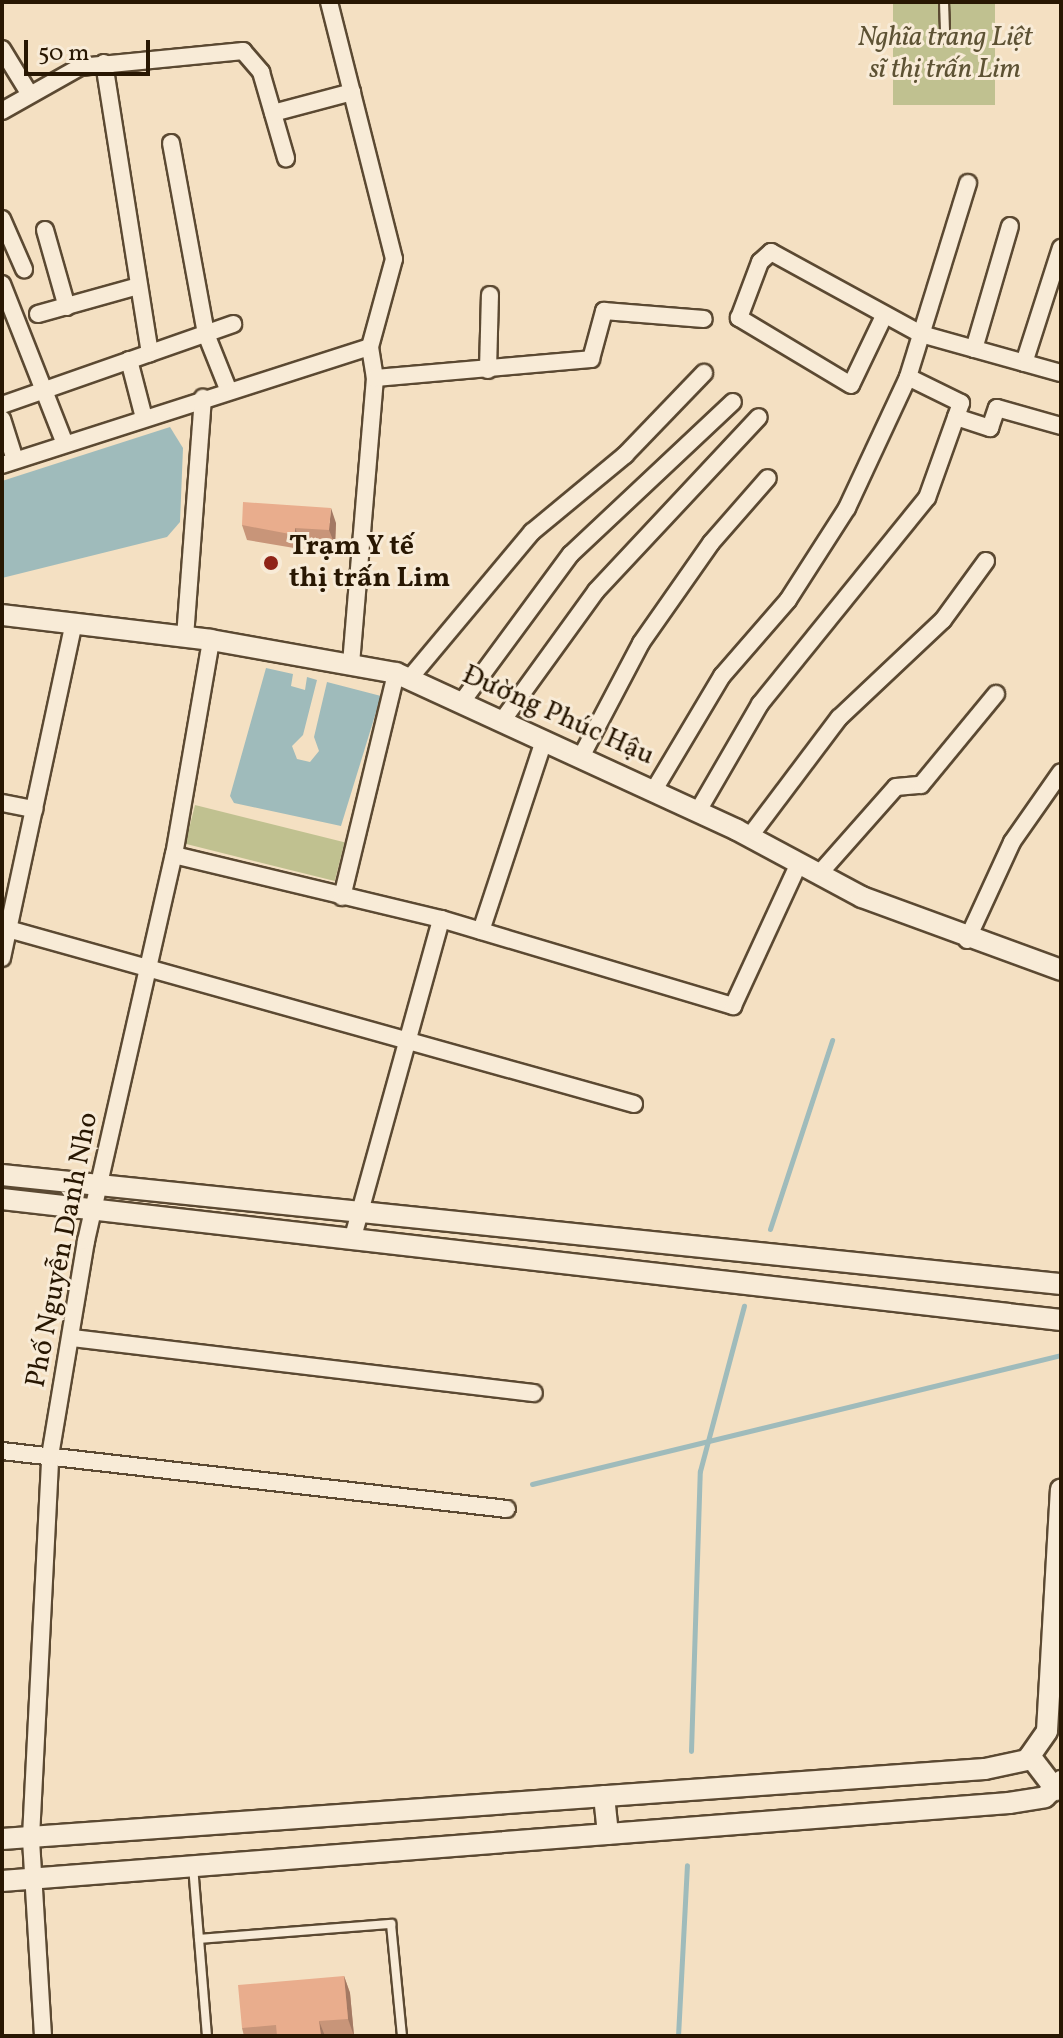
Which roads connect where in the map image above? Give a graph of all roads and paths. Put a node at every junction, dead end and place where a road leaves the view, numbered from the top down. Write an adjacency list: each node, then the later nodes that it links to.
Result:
1 (329, 2): 6 (street)
2 (944, 2): 3 (lane)
3 (945, 39)
4 (2, 49): 7 (street)
5 (104, 63): 7 (street); 9 (street); 19 (street)
6 (352, 92): 9 (street); 30 (street)
7 (29, 93): 8 (street)
8 (2, 111)
9 (273, 113): 11 (street)
10 (171, 143): 28 (street)
11 (286, 158)
12 (968, 183): 29 (street)
13 (2, 219): 17 (street)
14 (1010, 226): 31 (street)
15 (45, 230): 21 (street)
16 (1061, 248): 34 (street)
17 (24, 269)
18 (2, 284): 41 (street)
19 (135, 287): 21 (street); 32 (street)
20 (490, 295): 35 (street)
21 (67, 307): 22 (street)
22 (38, 314)
23 (884, 316): 23 (street); 29 (street)
24 (600, 319): 25 (street); 27 (street); 35 (street)
25 (704, 319)
26 (233, 324): 28 (street)
27 (584, 327)
28 (206, 334): 32 (street); 40 (street)
29 (921, 334): 31 (street); 38 (street)
30 (370, 347): 39 (street); 40 (street)
31 (974, 349): 34 (street)
32 (150, 353): 33 (street)
33 (129, 360): 41 (street); 47 (street)
34 (1024, 363): 37 (street)
35 (488, 370): 39 (street)
36 (704, 373): 59 (street)
37 (1061, 373)
38 (908, 377): 46 (street); 66 (street)
39 (375, 378): 58 (street)
40 (228, 389): 42 (street)
41 (45, 392): 44 (street); 50 (street)
42 (203, 398): 47 (street); 56 (street)
43 (733, 402): 61 (street)
44 (2, 405)
45 (759, 417): 62 (street)
46 (956, 417): 49 (street); 69 (street)
47 (144, 418): 50 (street)
48 (2, 419): 51 (street)
49 (1061, 426)
50 (65, 444): 51 (street)
51 (8, 463)
52 (768, 478): 64 (street)
53 (986, 561): 70 (street)
54 (2, 615): 55 (street, Đường Phúc Hậu)
55 (73, 626): 56 (street, Đường Phúc Hậu); 68 (street)
56 (185, 637): 57 (street, Đường Phúc Hậu)
57 (211, 640): 58 (street, Đường Phúc Hậu); 71 (street, Phố Nguyễn Danh Nho)
58 (351, 664): 59 (street, Đường Phúc Hậu)
59 (402, 676): 61 (street, Đường Phúc Hậu); 74 (street)
60 (996, 694): 73 (street)
61 (461, 703): 62 (street, Đường Phúc Hậu)
62 (502, 721): 63 (street, Đường Phúc Hậu)
63 (544, 741): 64 (street, Đường Phúc Hậu); 77 (street)
64 (581, 757): 66 (street, Đường Phúc Hậu)
65 (1061, 772): 78 (street)
66 (654, 790): 69 (street, Đường Phúc Hậu)
67 (2, 803): 68 (street)
68 (34, 809): 76 (street)
69 (698, 811): 70 (street, Đường Phúc Hậu)
70 (750, 836): 72 (street, Đường Phúc Hậu)
71 (174, 855): 74 (street); 80 (street, Phố Nguyễn Danh Nho)
72 (799, 863): 73 (street, Đường Phúc Hậu); 77 (street)
73 (819, 874): 78 (street, Đường Phúc Hậu)
74 (342, 897): 75 (street)
75 (441, 919): 77 (street); 82 (street)
76 (8, 929): 79 (street); 80 (street)
77 (481, 931)
78 (967, 940): 81 (street, Đường Phúc Hậu)
79 (2, 958)
80 (146, 964): 82 (street); 85 (street, Phố Nguyễn Danh Nho)
81 (1061, 970)
82 (410, 1040): 83 (street); 88 (street)
83 (634, 1104)
84 (2, 1175): 85 (street)
85 (100, 1186): 87 (street, Phố Nguyễn Danh Nho); 88 (street)
86 (2, 1199): 87 (street)
87 (94, 1210): 90 (street); 94 (street, Phố Nguyễn Danh Nho)
88 (357, 1211): 89 (street); 90 (street)
89 (579, 1232): 91 (street); 92 (street)
90 (353, 1237): 91 (street)
91 (575, 1262): 93 (street)
92 (1061, 1284)
93 (1061, 1320)
94 (72, 1338): 95 (street); 97 (street, Phố Nguyễn Danh Nho)
95 (534, 1393)
96 (2, 1451): 97 (street)
97 (50, 1456): 99 (street); 104 (street, Phố Nguyễn Danh Nho)
98 (1061, 1489): 100 (street)
99 (507, 1509)
100 (1030, 1756): 101 (street); 102 (street)
101 (1059, 1785): 103 (street)
102 (604, 1796): 103 (street); 104 (street)
103 (608, 1834): 106 (street)
104 (31, 1837): 105 (street); 107 (street, Phố Nguyễn Danh Nho)
105 (2, 1839)
106 (193, 1866): 107 (street); 109 (lane)
107 (35, 1878): 108 (street); 110 (street, Phố Nguyễn Danh Nho)
108 (2, 1881)
109 (199, 1939): 111 (lane); 112 (lane)
110 (43, 2036)
111 (207, 2036)
112 (402, 2036)

